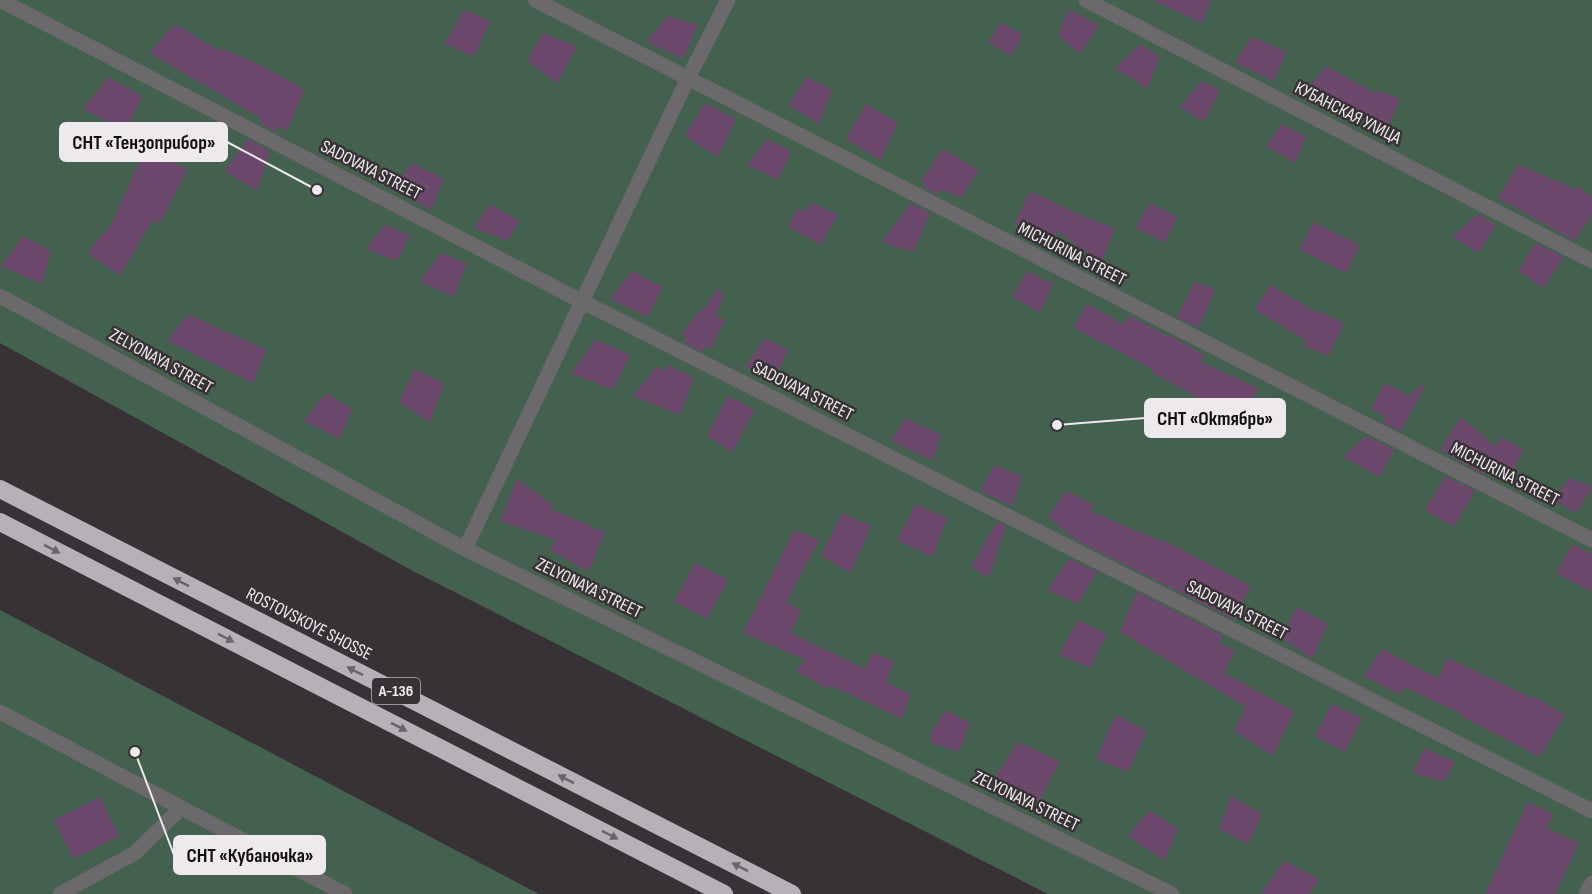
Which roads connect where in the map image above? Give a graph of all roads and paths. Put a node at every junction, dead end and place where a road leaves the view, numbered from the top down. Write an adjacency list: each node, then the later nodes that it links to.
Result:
1 (0, 0): 8 (street, SADOVAYA STREET)
2 (535, 0): 5 (street, MICHURINA STREET)
3 (728, 0): 5 (street)
4 (1086, 0): 6 (street, КУБАНСКАЯ УЛИЦА)
5 (687, 80): 8 (street); 11 (street, MICHURINA STREET)
6 (1592, 261)
7 (0, 296): 12 (street, ZELYONAYA STREET)
8 (581, 301): 12 (street); 15 (street, SADOVAYA STREET)
9 (0, 489): 20 (highway, ROSTOVSKOYE SHOSSE / А-136, one-way to 9)
10 (0, 522): 19 (highway, А-136, one-way to 19)
11 (1592, 540)
12 (465, 549): 21 (street, ZELYONAYA STREET)
13 (0, 712): 14 (street)
14 (181, 808): 17 (street); 18 (street)
15 (1592, 811)
16 (1592, 883): 22 (street)
17 (60, 894)
18 (345, 894)
19 (724, 894)
20 (792, 894)
21 (1172, 894)
22 (1586, 894)

